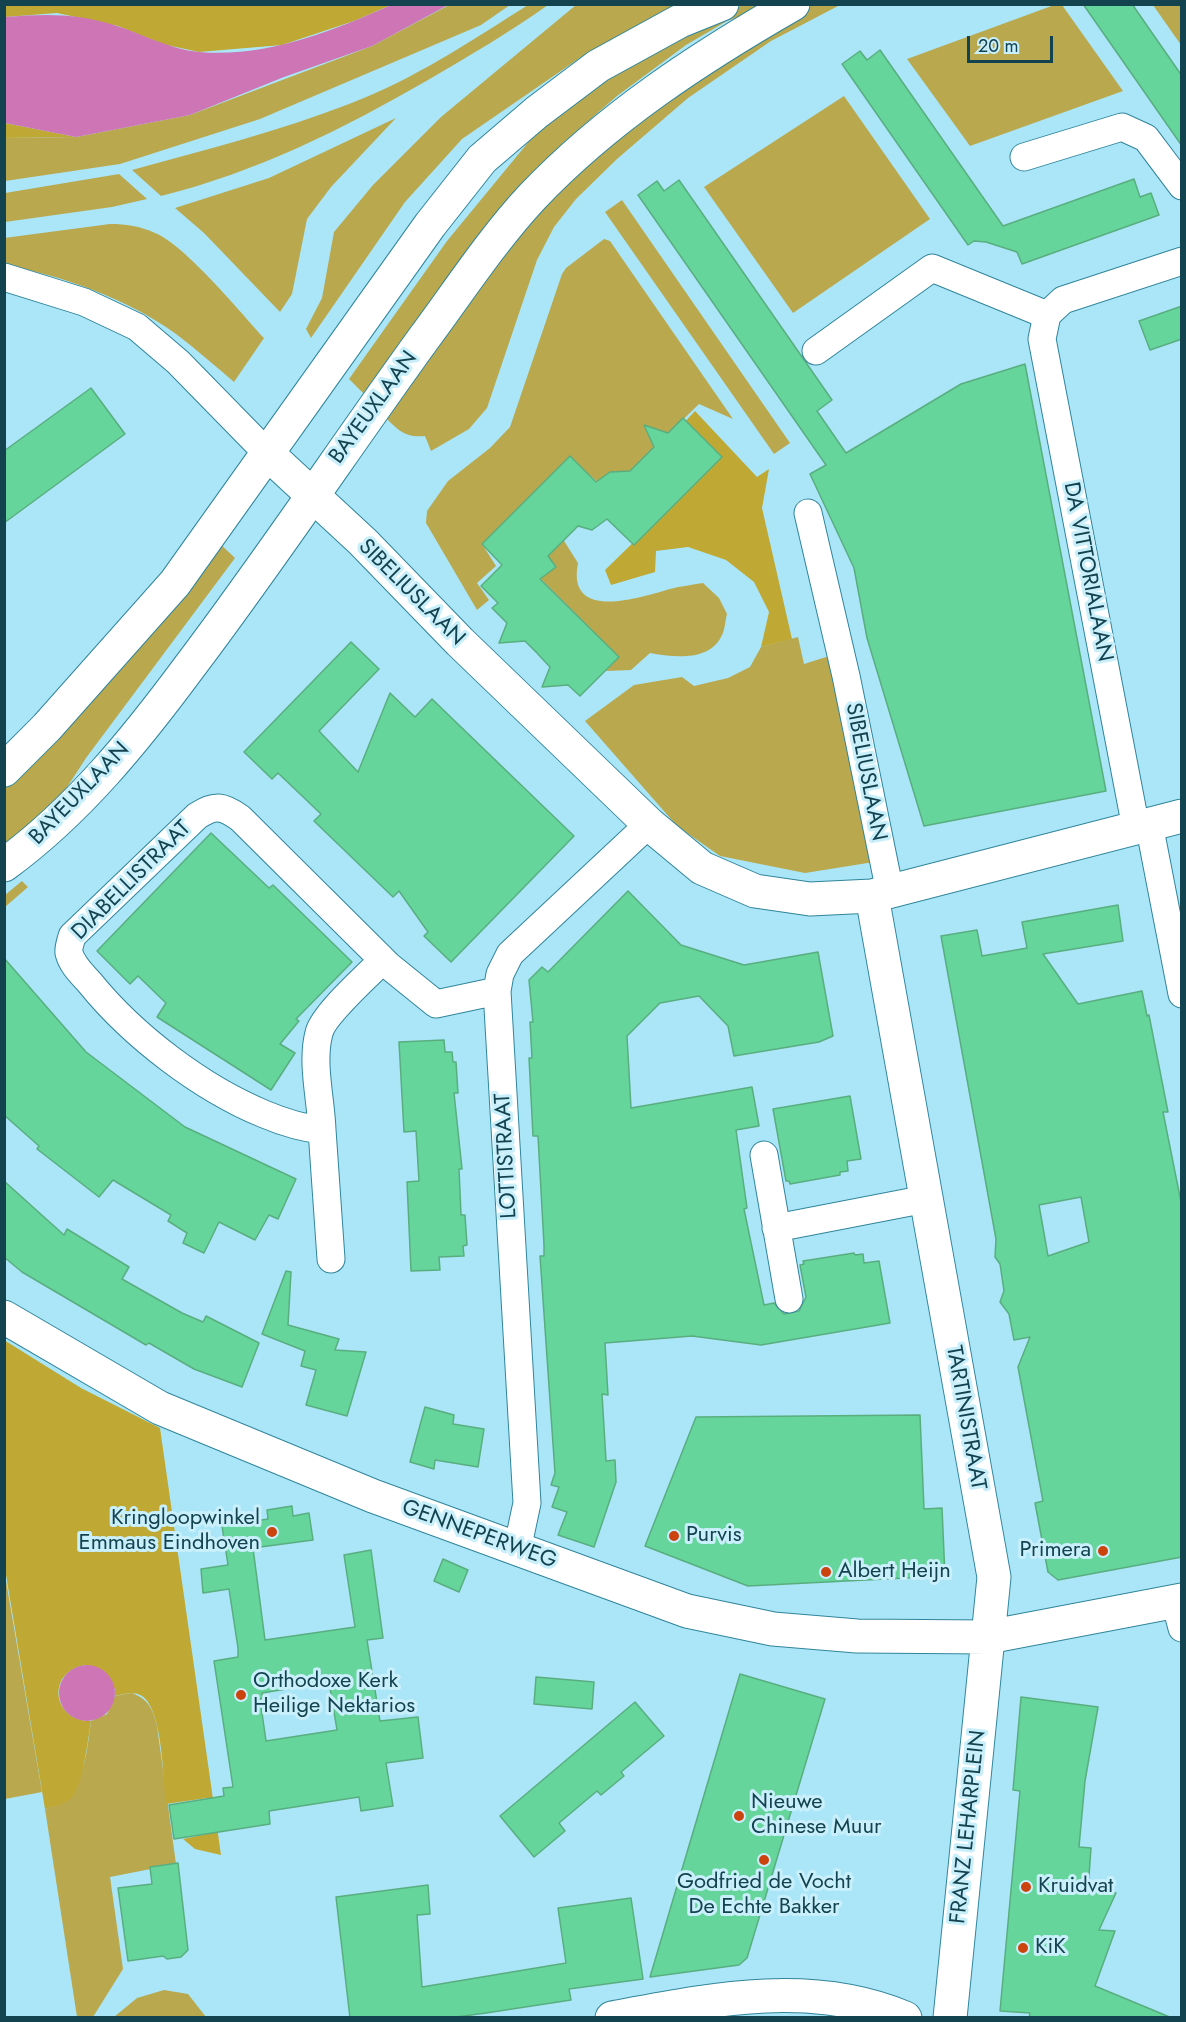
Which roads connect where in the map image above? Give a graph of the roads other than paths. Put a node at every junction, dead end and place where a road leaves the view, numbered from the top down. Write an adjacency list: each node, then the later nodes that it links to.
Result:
1 (722, 4): 9 (street)
2 (793, 4): 10 (street, BAYEUXLAAN)
3 (1024, 158): 4 (street)
4 (1182, 186)
5 (1182, 261): 7 (street)
6 (4, 277): 9 (street)
7 (1047, 315): 8 (street); 15 (street, DA VITTORIALAAN)
8 (816, 351)
9 (268, 454): 10 (street, SIBELIUSLAAN); 12 (street)
10 (313, 495): 14 (street, SIBELIUSLAAN); 16 (street, BAYEUXLAAN)
11 (808, 513): 17 (street, SIBELIUSLAAN)
12 (4, 770)
13 (1182, 816): 15 (street, SIBELIUSLAAN)
14 (649, 824): 17 (street, SIBELIUSLAAN); 20 (street, LOTTISTRAAT)
15 (1142, 826): 17 (street, SIBELIUSLAAN); 19 (street, DA VITTORIALAAN)
16 (4, 865)
17 (881, 894): 23 (street, TARTINISTRAAT)
18 (383, 960): 20 (street, DIABELLISTRAAT); 21 (street); 21 (street, DIABELLISTRAAT)
19 (1180, 979)
20 (497, 999): 28 (street, LOTTISTRAAT)
21 (322, 1130): 25 (street)
22 (764, 1155): 24 (street)
23 (926, 1199): 24 (street); 30 (street, TARTINISTRAAT)
24 (777, 1228): 26 (street)
25 (331, 1259)
26 (789, 1299)
27 (4, 1317): 28 (street, GENNEPERWEG)
28 (517, 1550): 30 (street, GENNEPERWEG)
29 (1179, 1610): 30 (street, GENNEPERWEG)
30 (988, 1637): 33 (street, FRANZ LEHARPLEIN)
31 (612, 2018): 32 (street)
32 (905, 2018)
33 (950, 2018)

